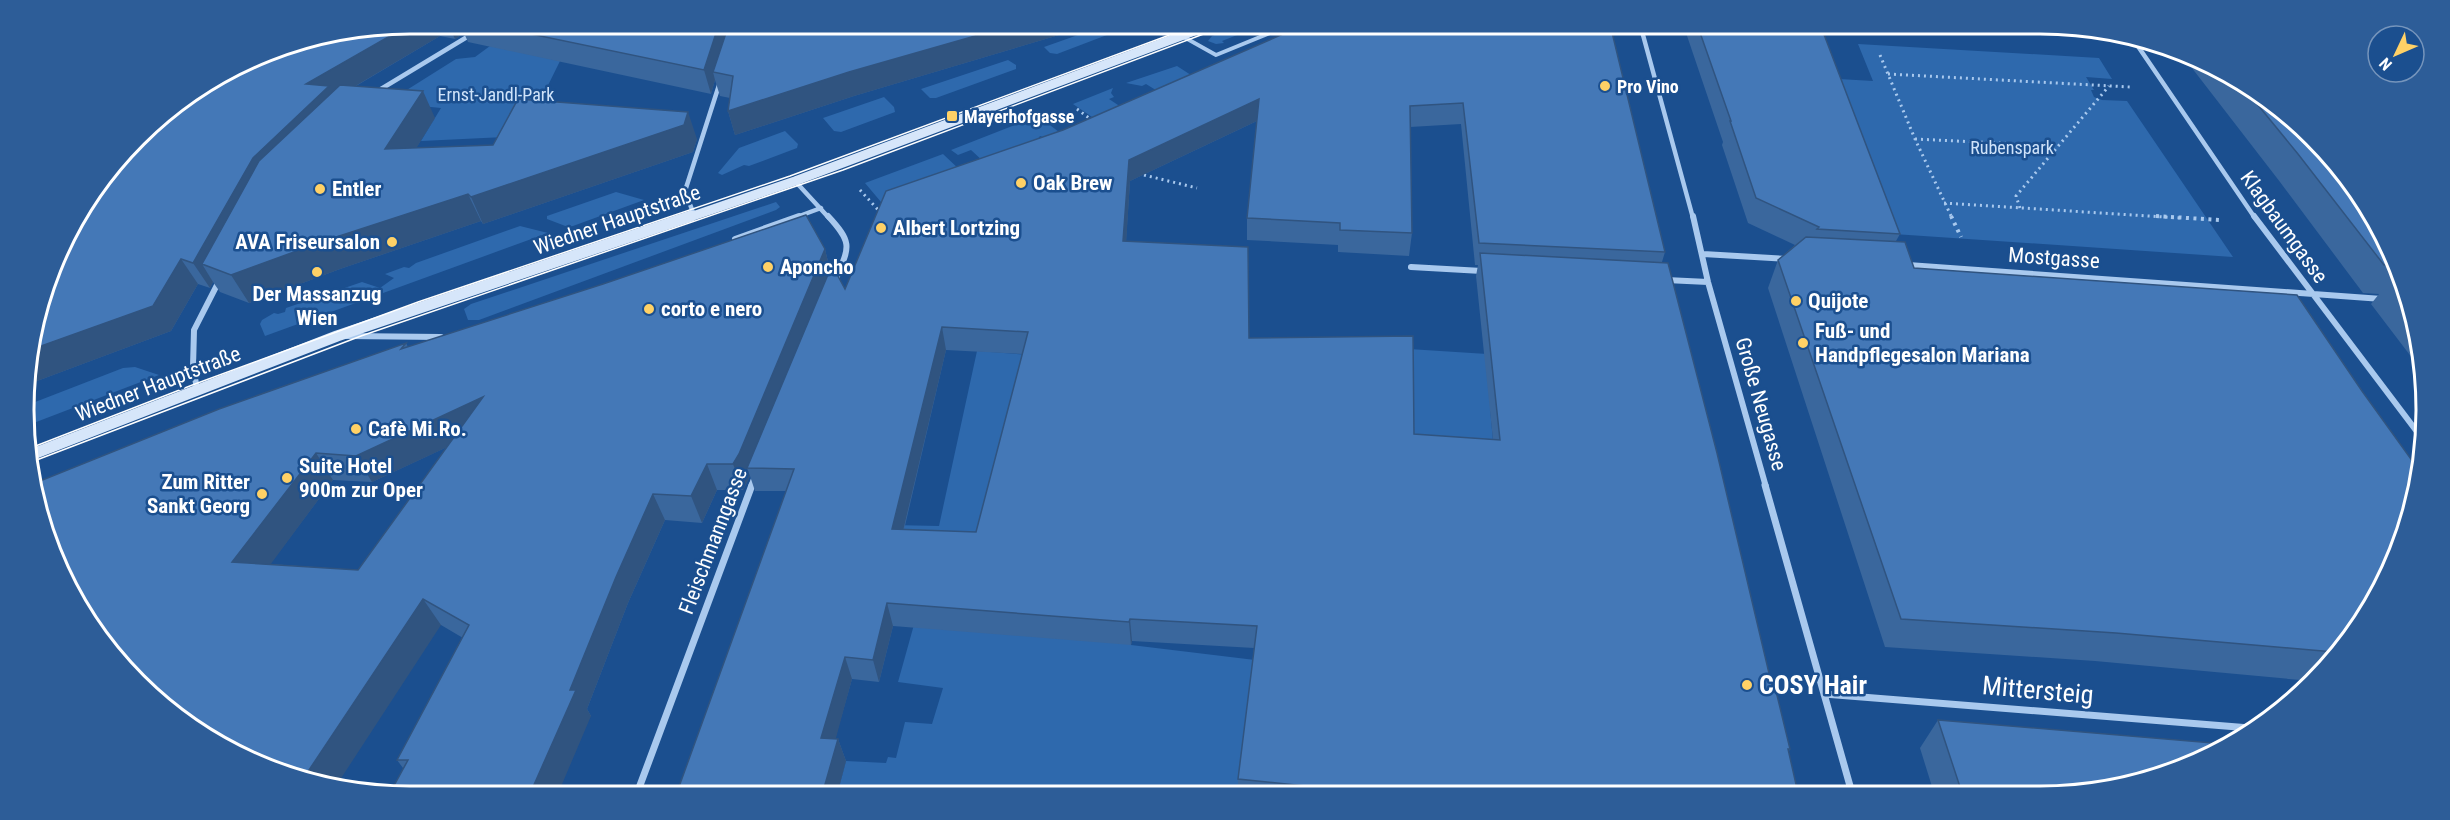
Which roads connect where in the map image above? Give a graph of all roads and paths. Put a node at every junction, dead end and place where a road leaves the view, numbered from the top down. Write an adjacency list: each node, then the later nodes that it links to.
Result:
1 (471, 34): 12 (street)
2 (1187, 34): 5 (street, Wiedner Hauptstraße)
3 (1267, 34): 5 (lane)
4 (1643, 34): 28 (street, Große Neugasse)
5 (1182, 36): 18 (street, Wiedner Hauptstraße)
6 (2138, 47): 11 (street, Klagbaumgasse)
7 (1879, 54): 8 (path)
8 (1888, 74): 10 (path); 15 (path)
9 (721, 80): 25 (street)
10 (2109, 85): 11 (path); 16 (path)
11 (2165, 89): 26 (street, Klagbaumgasse)
12 (370, 95)
13 (1075, 108): 14 (path)
14 (1098, 125)
15 (1915, 139): 16 (path); 21 (path)
16 (2050, 156): 23 (path)
17 (1144, 175): 20 (path)
18 (795, 181): 22 (street); 25 (street, Wiedner Hauptstraße)
19 (857, 187): 24 (path)
20 (1197, 188)
21 (1944, 203): 23 (path); 32 (path)
22 (821, 207): 27 (street); 37 (street)
23 (2020, 208): 26 (path)
24 (880, 212)
25 (694, 215): 40 (street, Wiedner Hauptstraße)
26 (2259, 223): 38 (street, Klagbaumgasse)
27 (727, 242)
28 (1703, 254): 29 (street); 36 (street, Große Neugasse)
29 (1798, 259)
30 (1905, 265): 32 (street, Mostgasse)
31 (1411, 267): 33 (street)
32 (1977, 269): 38 (street, Mostgasse)
33 (1494, 271)
34 (221, 278): 42 (street)
35 (1661, 280): 36 (street)
36 (1708, 282): 46 (street, Große Neugasse)
37 (831, 292)
38 (2312, 293): 39 (street, Mostgasse); 43 (street, Klagbaumgasse)
39 (2391, 300)
40 (337, 336): 41 (street); 42 (street, Wiedner Hauptstraße)
41 (452, 336)
42 (196, 389): 44 (street, Wiedner Hauptstraße)
43 (2415, 429)
44 (37, 452)
45 (760, 464): 48 (street, Fleischmanngasse)
46 (1824, 694): 47 (street, Mittersteig); 49 (street, Große Neugasse)
47 (2241, 727)
48 (640, 786)
49 (1850, 786)

